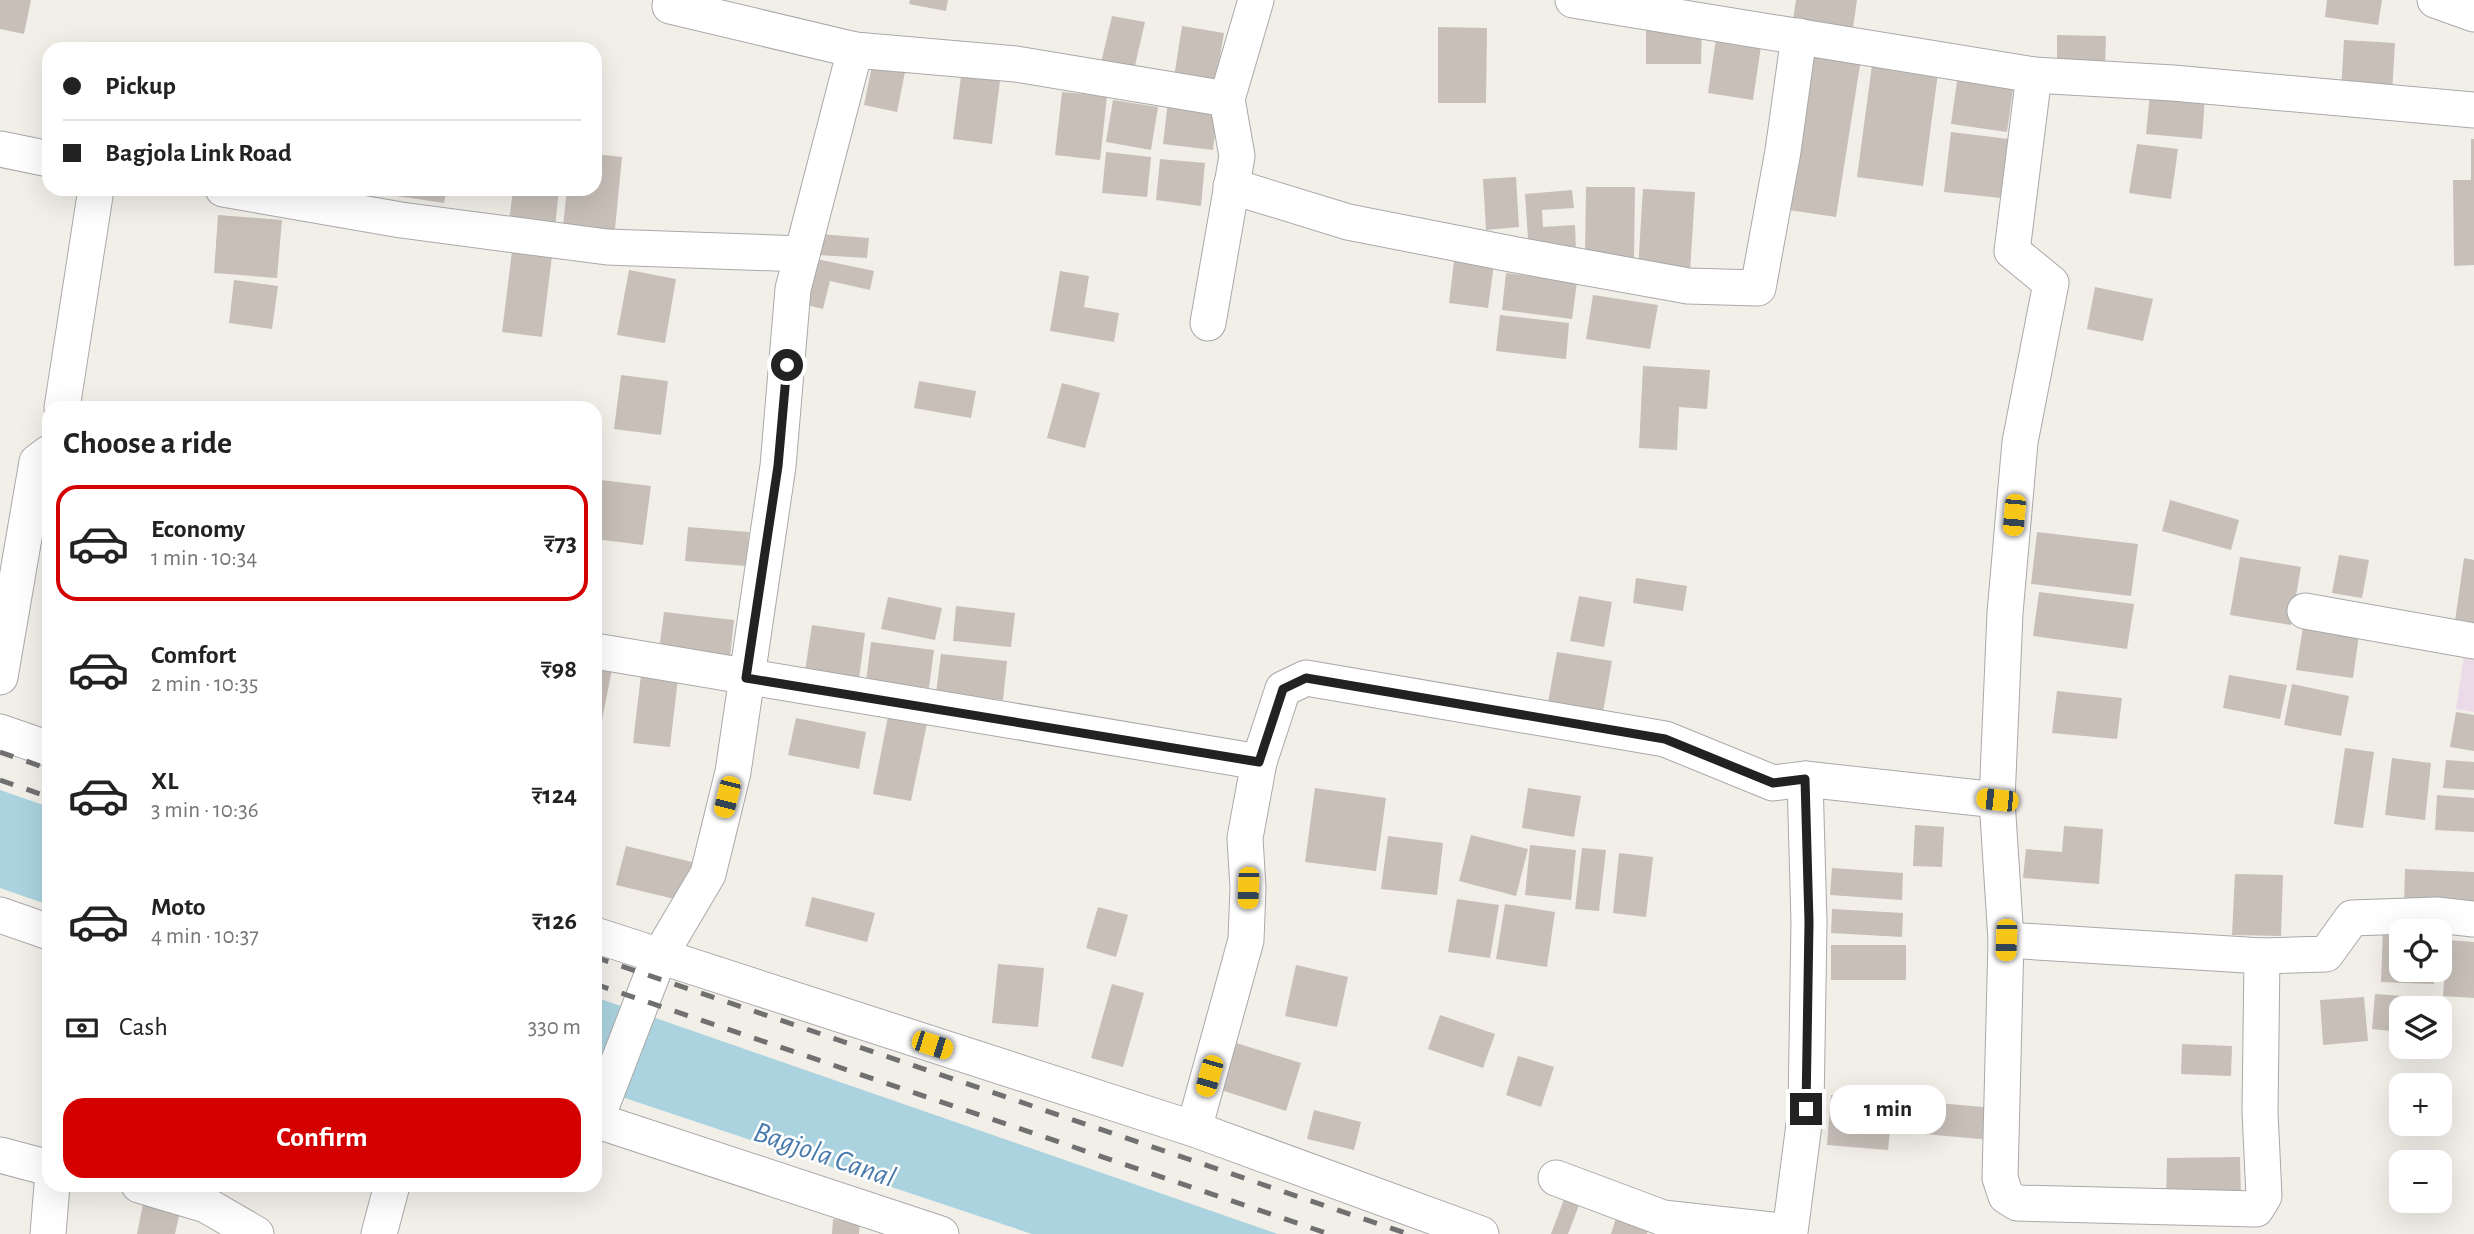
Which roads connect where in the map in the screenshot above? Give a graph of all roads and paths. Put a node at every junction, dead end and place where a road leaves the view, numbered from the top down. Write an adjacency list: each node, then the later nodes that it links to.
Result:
1 (1256, 0): 9 (street)
2 (1573, 0): 6 (street)
3 (2435, 0): 5 (street)
4 (662, 2): 7 (street)
5 (2474, 14)
6 (1799, 36): 8 (street); 13 (street)
7 (855, 50): 9 (street); 16 (street)
8 (2034, 75): 10 (street); 29 (street)
9 (1227, 99): 13 (street)
10 (2474, 110)
11 (0, 149): 12 (street)
12 (42, 158)
13 (1231, 186): 17 (street)
14 (95, 196): 18 (street)
15 (263, 196): 16 (street)
16 (802, 254): 24 (street)
17 (1208, 323)
18 (63, 401)
19 (42, 459): 23 (street)
20 (2305, 611): 21 (street)
21 (2474, 641)
22 (602, 652): 24 (street)
23 (0, 677)
24 (746, 678): 27 (street); 36 (street)
25 (0, 732): 26 (street)
26 (42, 747)
27 (1259, 762): 28 (street); 39 (street)
28 (1805, 779): 29 (street); 42 (street)
29 (1997, 800): 34 (street)
30 (0, 915): 32 (street)
31 (2474, 919): 35 (street)
32 (42, 930)
33 (602, 937): 36 (street)
34 (2006, 940): 35 (street); 35 (street)
35 (2262, 956)
36 (659, 957): 37 (street); 39 (street)
37 (602, 1104)
38 (602, 1119): 46 (street)
39 (1194, 1129): 50 (street)
40 (0, 1155): 41 (street)
41 (42, 1166)
42 (1556, 1178)
43 (51, 1192): 47 (street)
44 (162, 1192): 48 (street)
45 (390, 1192): 49 (street)
46 (933, 1233)
47 (48, 1234)
48 (256, 1234)
49 (379, 1234)
50 (1480, 1234)

